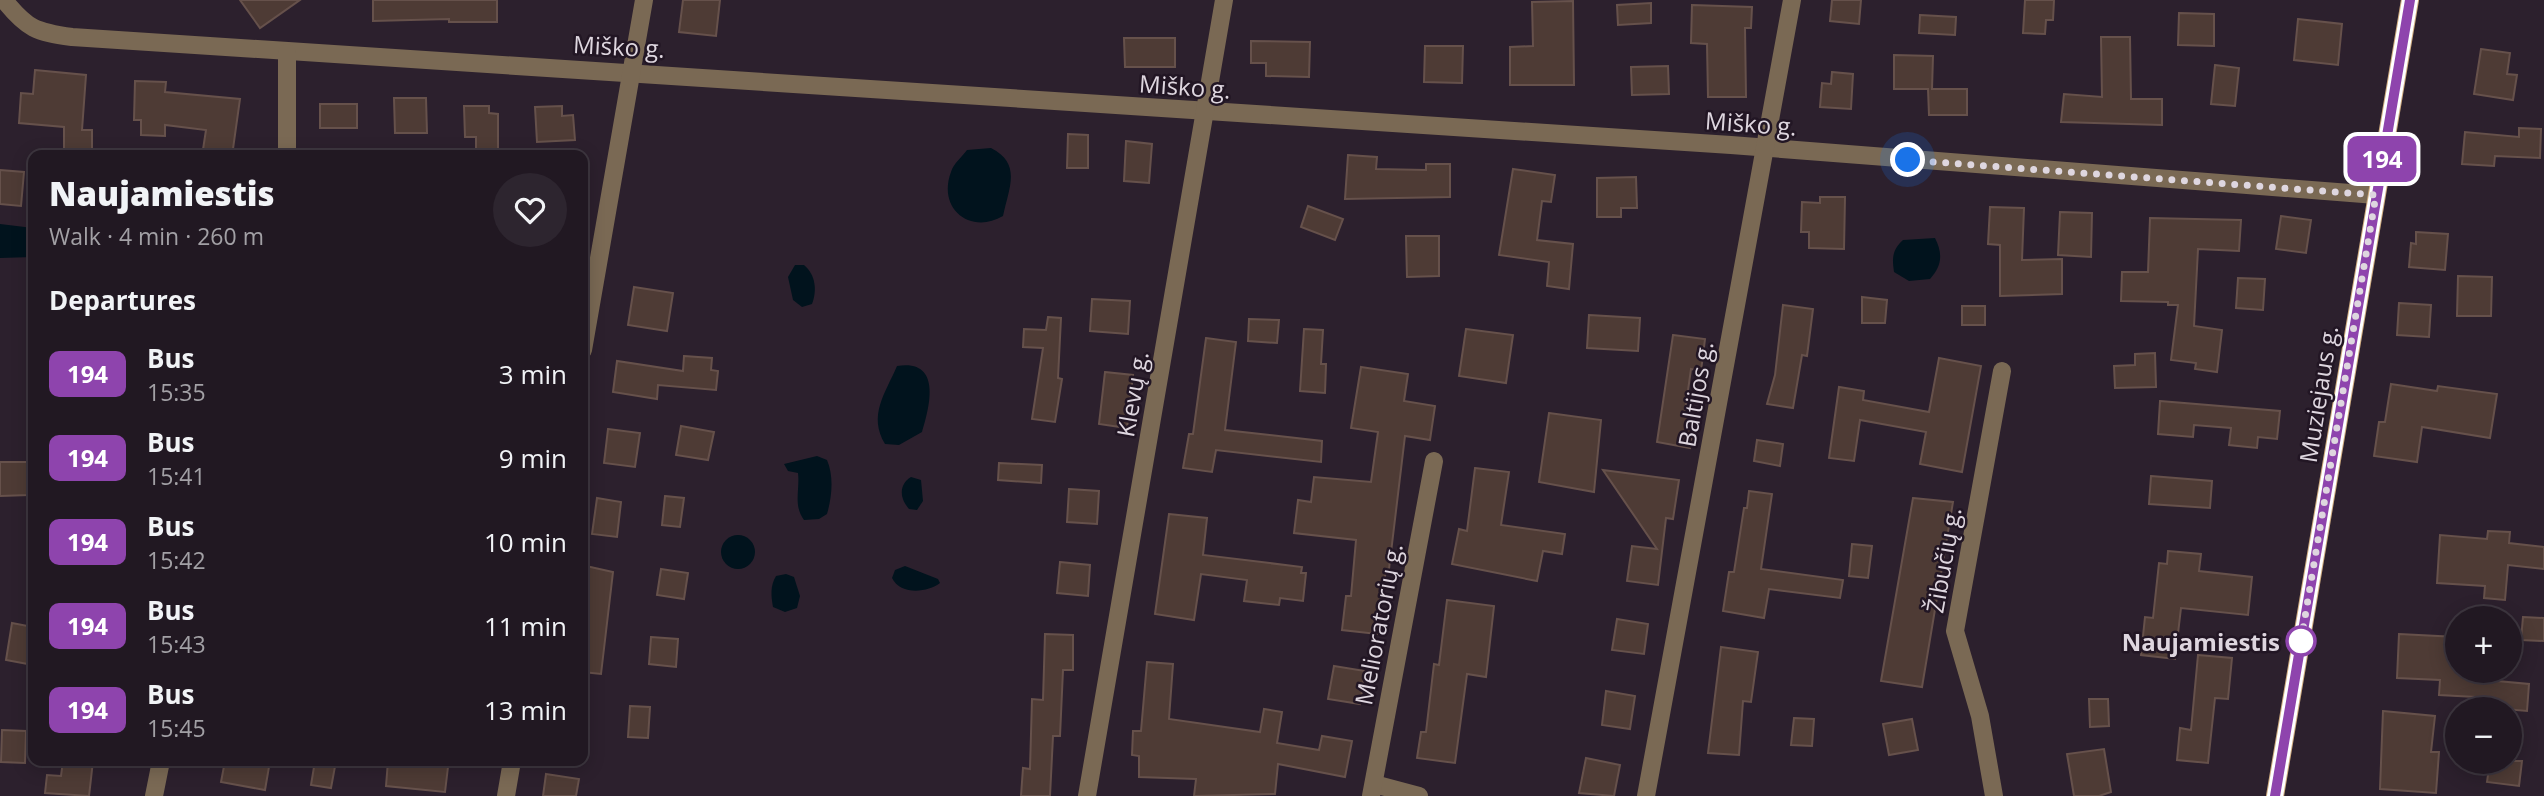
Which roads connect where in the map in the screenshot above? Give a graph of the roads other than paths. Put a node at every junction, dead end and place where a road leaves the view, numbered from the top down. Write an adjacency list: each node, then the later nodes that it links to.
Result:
1 (4, 0): 6 (street, Miško g.)
2 (644, 0): 7 (street)
3 (1224, 0): 8 (street, Klevų g.)
4 (1792, 0): 9 (street, Baltijos g.)
5 (2410, 0): 11 (main road, Muziejaus g.)
6 (287, 53): 7 (street, Miško g.); 10 (street)
7 (631, 71): 8 (street, Miško g.); 12 (street)
8 (1205, 112): 9 (street, Miško g.); 20 (street, Klevų g.)
9 (1766, 148): 11 (street, Miško g.); 22 (street, Baltijos g.)
10 (287, 150)
11 (2376, 195): 24 (main road, Muziejaus g.)
12 (588, 321)
13 (2002, 371): 23 (street, Žibučių g.)
14 (1434, 461): 17 (street, Melioratorių g.)
15 (160, 766): 18 (street)
16 (511, 766): 19 (street)
17 (1373, 790): 21 (street)
18 (154, 796)
19 (506, 796)
20 (1087, 796)
21 (1419, 796)
22 (1646, 796)
23 (1994, 796)
24 (2275, 796)

